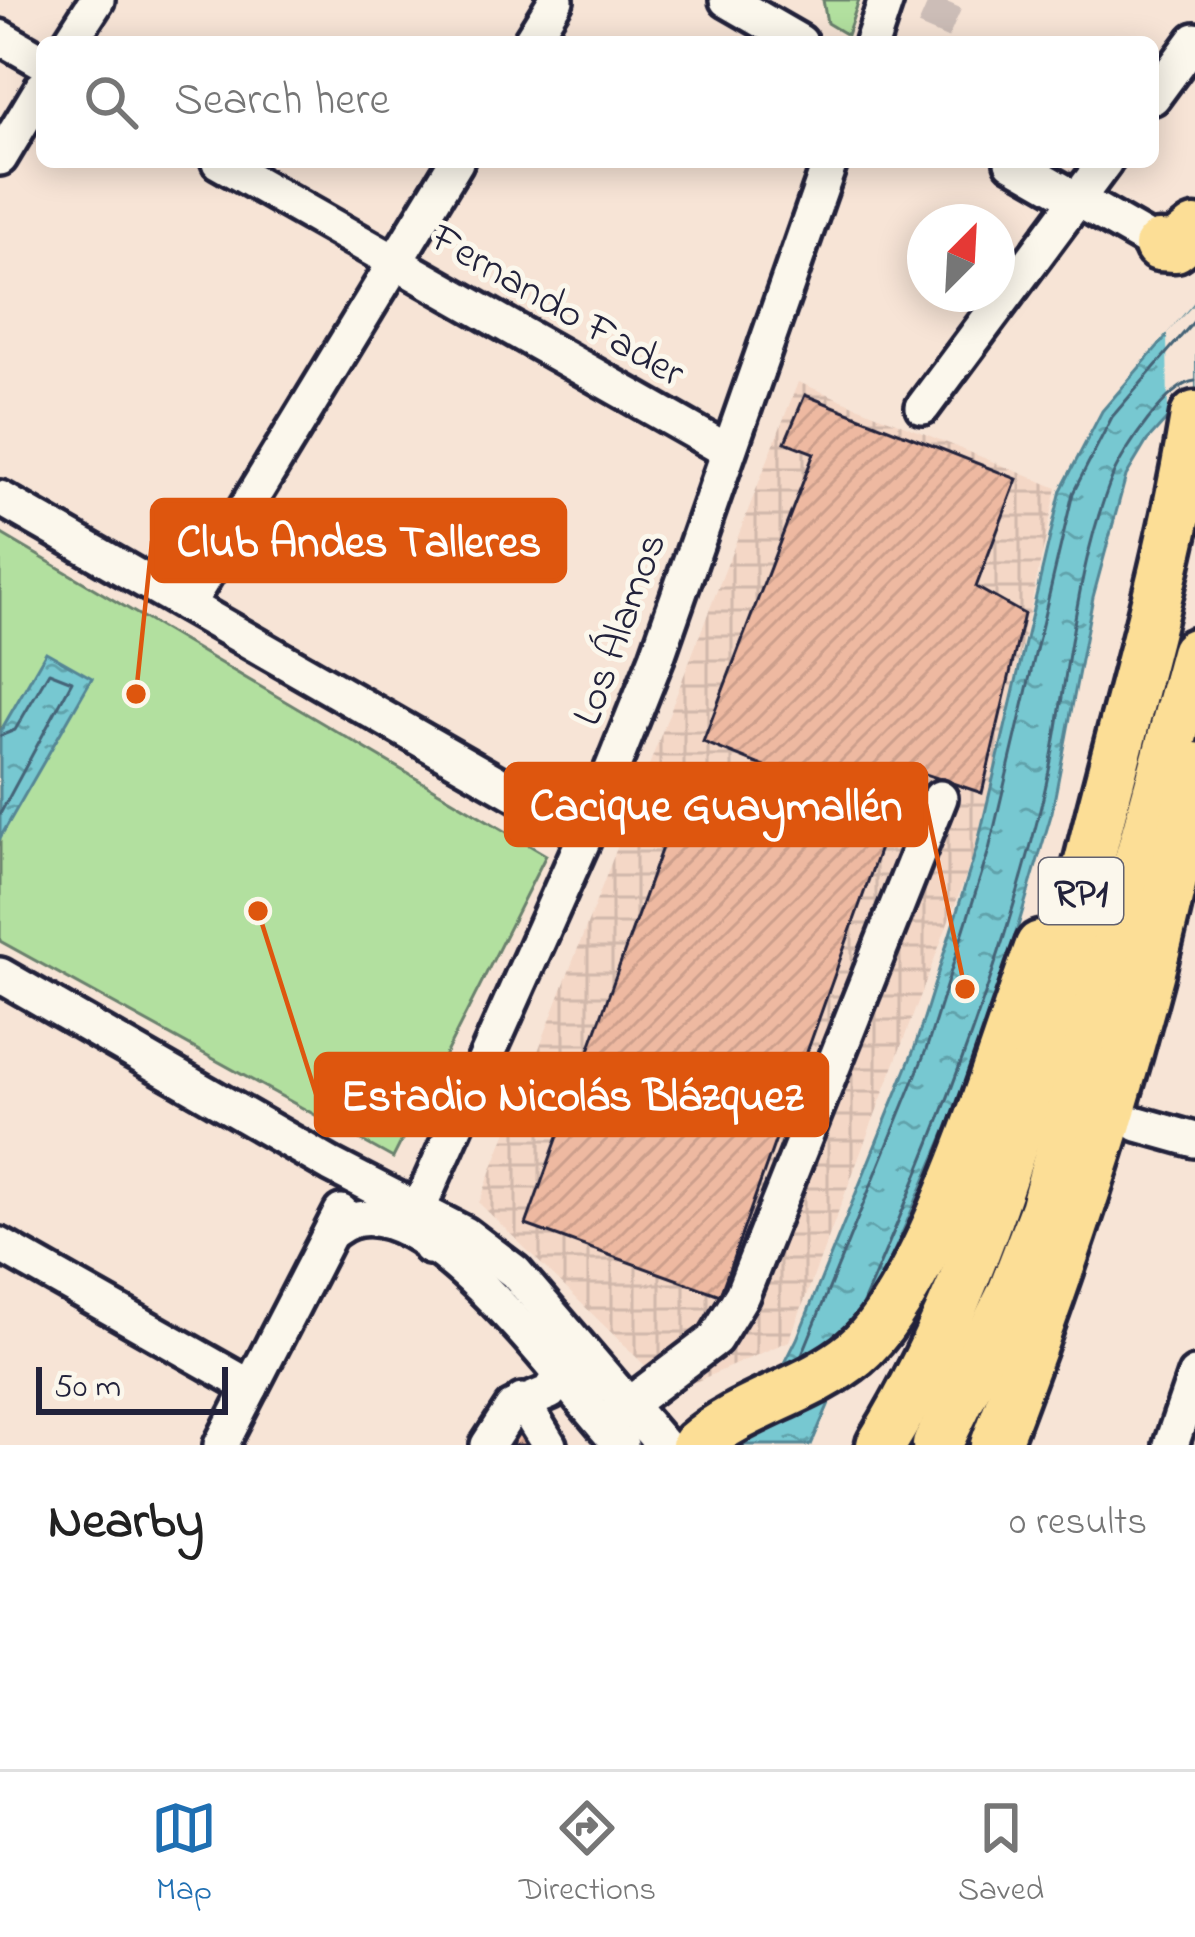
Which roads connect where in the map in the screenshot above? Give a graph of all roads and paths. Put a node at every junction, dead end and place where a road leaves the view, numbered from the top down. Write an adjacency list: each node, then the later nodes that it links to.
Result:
1 (97, 0): 5 (street)
2 (556, 0): 6 (street)
3 (727, 0): 7 (street)
4 (886, 0): 8 (street)
5 (74, 36)
6 (534, 36)
7 (790, 36)
8 (874, 36)
9 (0, 37): 11 (street)
10 (1195, 40): 12 (street)
11 (36, 58)
12 (1159, 89)
13 (36, 98): 14 (street)
14 (0, 158)
15 (230, 168): 22 (street, Fernando Fader)
16 (452, 168): 22 (street)
17 (828, 168): 25 (street, Los Álamos)
18 (1023, 168): 20 (street)
19 (1100, 168): 20 (street)
20 (1077, 199): 21 (street); 23 (street)
21 (1177, 238)
22 (395, 262): 25 (street, Fernando Fader); 27 (street)
23 (922, 407)
24 (1195, 416): 29 (highway, RP1)
25 (728, 451): 32 (street, Los Álamos)
26 (0, 498): 27 (street)
27 (187, 605): 32 (street)
28 (1195, 653): 41 (highway, RP1)
29 (1129, 705): 41 (highway, RP1); 51 (highway)
30 (1195, 767): 54 (highway)
31 (940, 798): 46 (street)
32 (586, 834): 37 (street, Los Álamos)
33 (0, 975): 36 (street)
34 (1138, 1124): 35 (street)
35 (1195, 1140)
36 (331, 1165): 37 (street); 38 (street)
37 (419, 1208): 40 (street); 46 (street)
38 (335, 1230): 40 (street); 44 (street)
39 (0, 1245): 44 (street)
40 (429, 1247): 42 (street)
41 (952, 1364): 52 (highway, RP1); 53 (highway, RP1)
42 (562, 1372): 45 (street); 46 (street)
43 (1195, 1375): 55 (street)
44 (251, 1387): 47 (street)
45 (522, 1401): 48 (street); 49 (street)
46 (614, 1431): 50 (street)
47 (221, 1445)
48 (488, 1445)
49 (549, 1445)
50 (663, 1445)
51 (696, 1445)
52 (880, 1445)
53 (937, 1445)
54 (995, 1445)
55 (1171, 1445)

